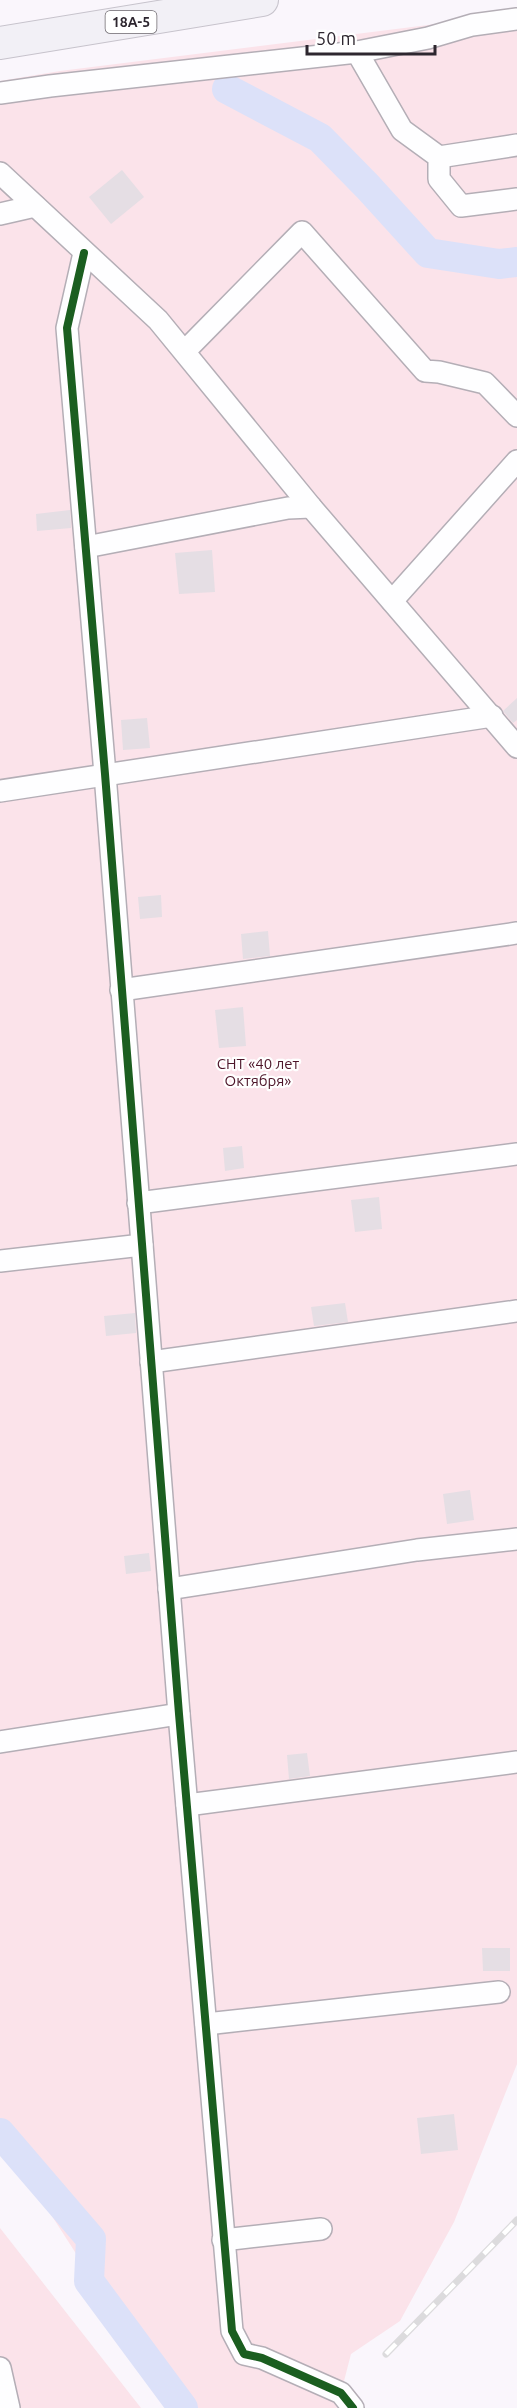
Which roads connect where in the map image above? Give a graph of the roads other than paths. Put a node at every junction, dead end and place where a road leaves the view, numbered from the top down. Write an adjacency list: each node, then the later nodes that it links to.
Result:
1 (262, 0): 3 (highway, 18А-5)
2 (517, 19): 4 (street)
3 (0, 43)
4 (357, 52): 5 (street); 7 (street)
5 (0, 93)
6 (517, 145): 7 (street)
7 (439, 157): 9 (street)
8 (0, 173): 10 (street)
9 (517, 199)
10 (35, 206): 11 (street); 12 (street)
11 (0, 214)
12 (84, 253): 13 (street); 17 (street)
13 (185, 351): 14 (street); 16 (street)
14 (517, 416)
15 (517, 461): 18 (street)
16 (311, 507): 17 (street); 18 (street)
17 (86, 547): 21 (street)
18 (392, 601): 19 (street)
19 (492, 716): 20 (street); 21 (street)
20 (517, 747)
21 (105, 774): 22 (street); 24 (street)
22 (0, 791)
23 (517, 933): 24 (street)
24 (121, 990): 26 (street)
25 (517, 1154): 26 (street)
26 (138, 1203): 27 (street)
27 (142, 1245): 28 (street); 30 (street)
28 (0, 1261)
29 (517, 1311): 30 (street)
30 (151, 1362): 32 (street)
31 (517, 1539): 32 (street)
32 (169, 1589): 33 (street)
33 (179, 1714): 34 (street); 36 (street)
34 (0, 1742)
35 (517, 1762): 36 (street)
36 (187, 1805): 38 (street)
37 (499, 1992): 38 (street)
38 (206, 2024): 40 (street)
39 (321, 2229): 40 (street)
40 (223, 2240): 43 (street)
41 (0, 2368): 42 (street)
42 (9, 2408)
43 (353, 2408)

